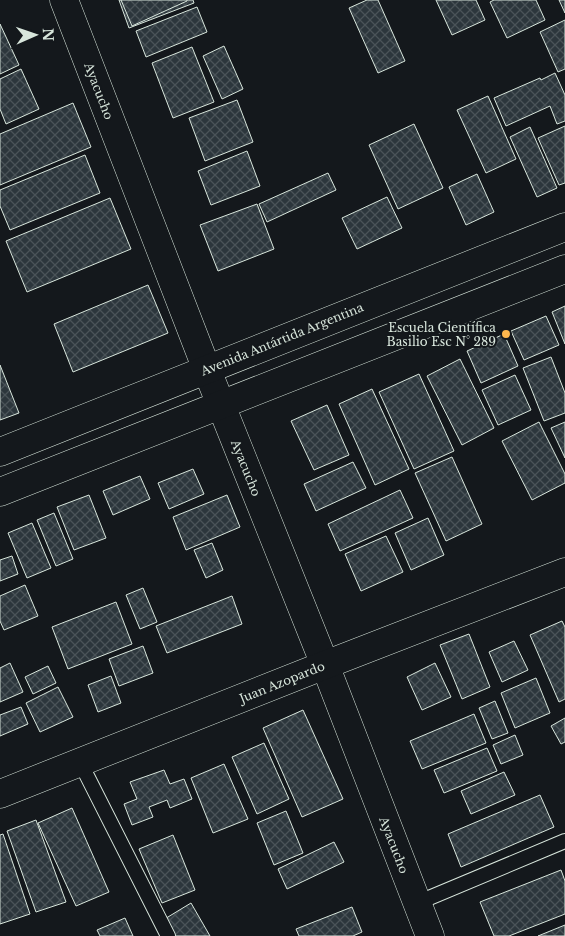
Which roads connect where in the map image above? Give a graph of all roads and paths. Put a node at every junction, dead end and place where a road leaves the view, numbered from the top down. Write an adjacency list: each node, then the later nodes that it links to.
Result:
1 (64, 0): 4 (street, Ayacucho)
2 (565, 227): 4 (street, Avenida Antártida Argentina)
3 (565, 269): 5 (street)
4 (206, 370): 5 (street, Ayacucho); 6 (street, Avenida Antártida Argentina)
5 (221, 405): 7 (street); 9 (street, Ayacucho)
6 (0, 452)
7 (0, 492)
8 (565, 572): 9 (street, Juan Azopardo)
9 (325, 665): 10 (street, Juan Azopardo); 13 (street, Ayacucho)
10 (80, 762): 11 (street, Juan Azopardo); 14 (lane)
11 (0, 794)
12 (565, 841): 13 (lane)
13 (417, 903): 15 (street, Ayacucho)
14 (168, 936)
15 (430, 936)

